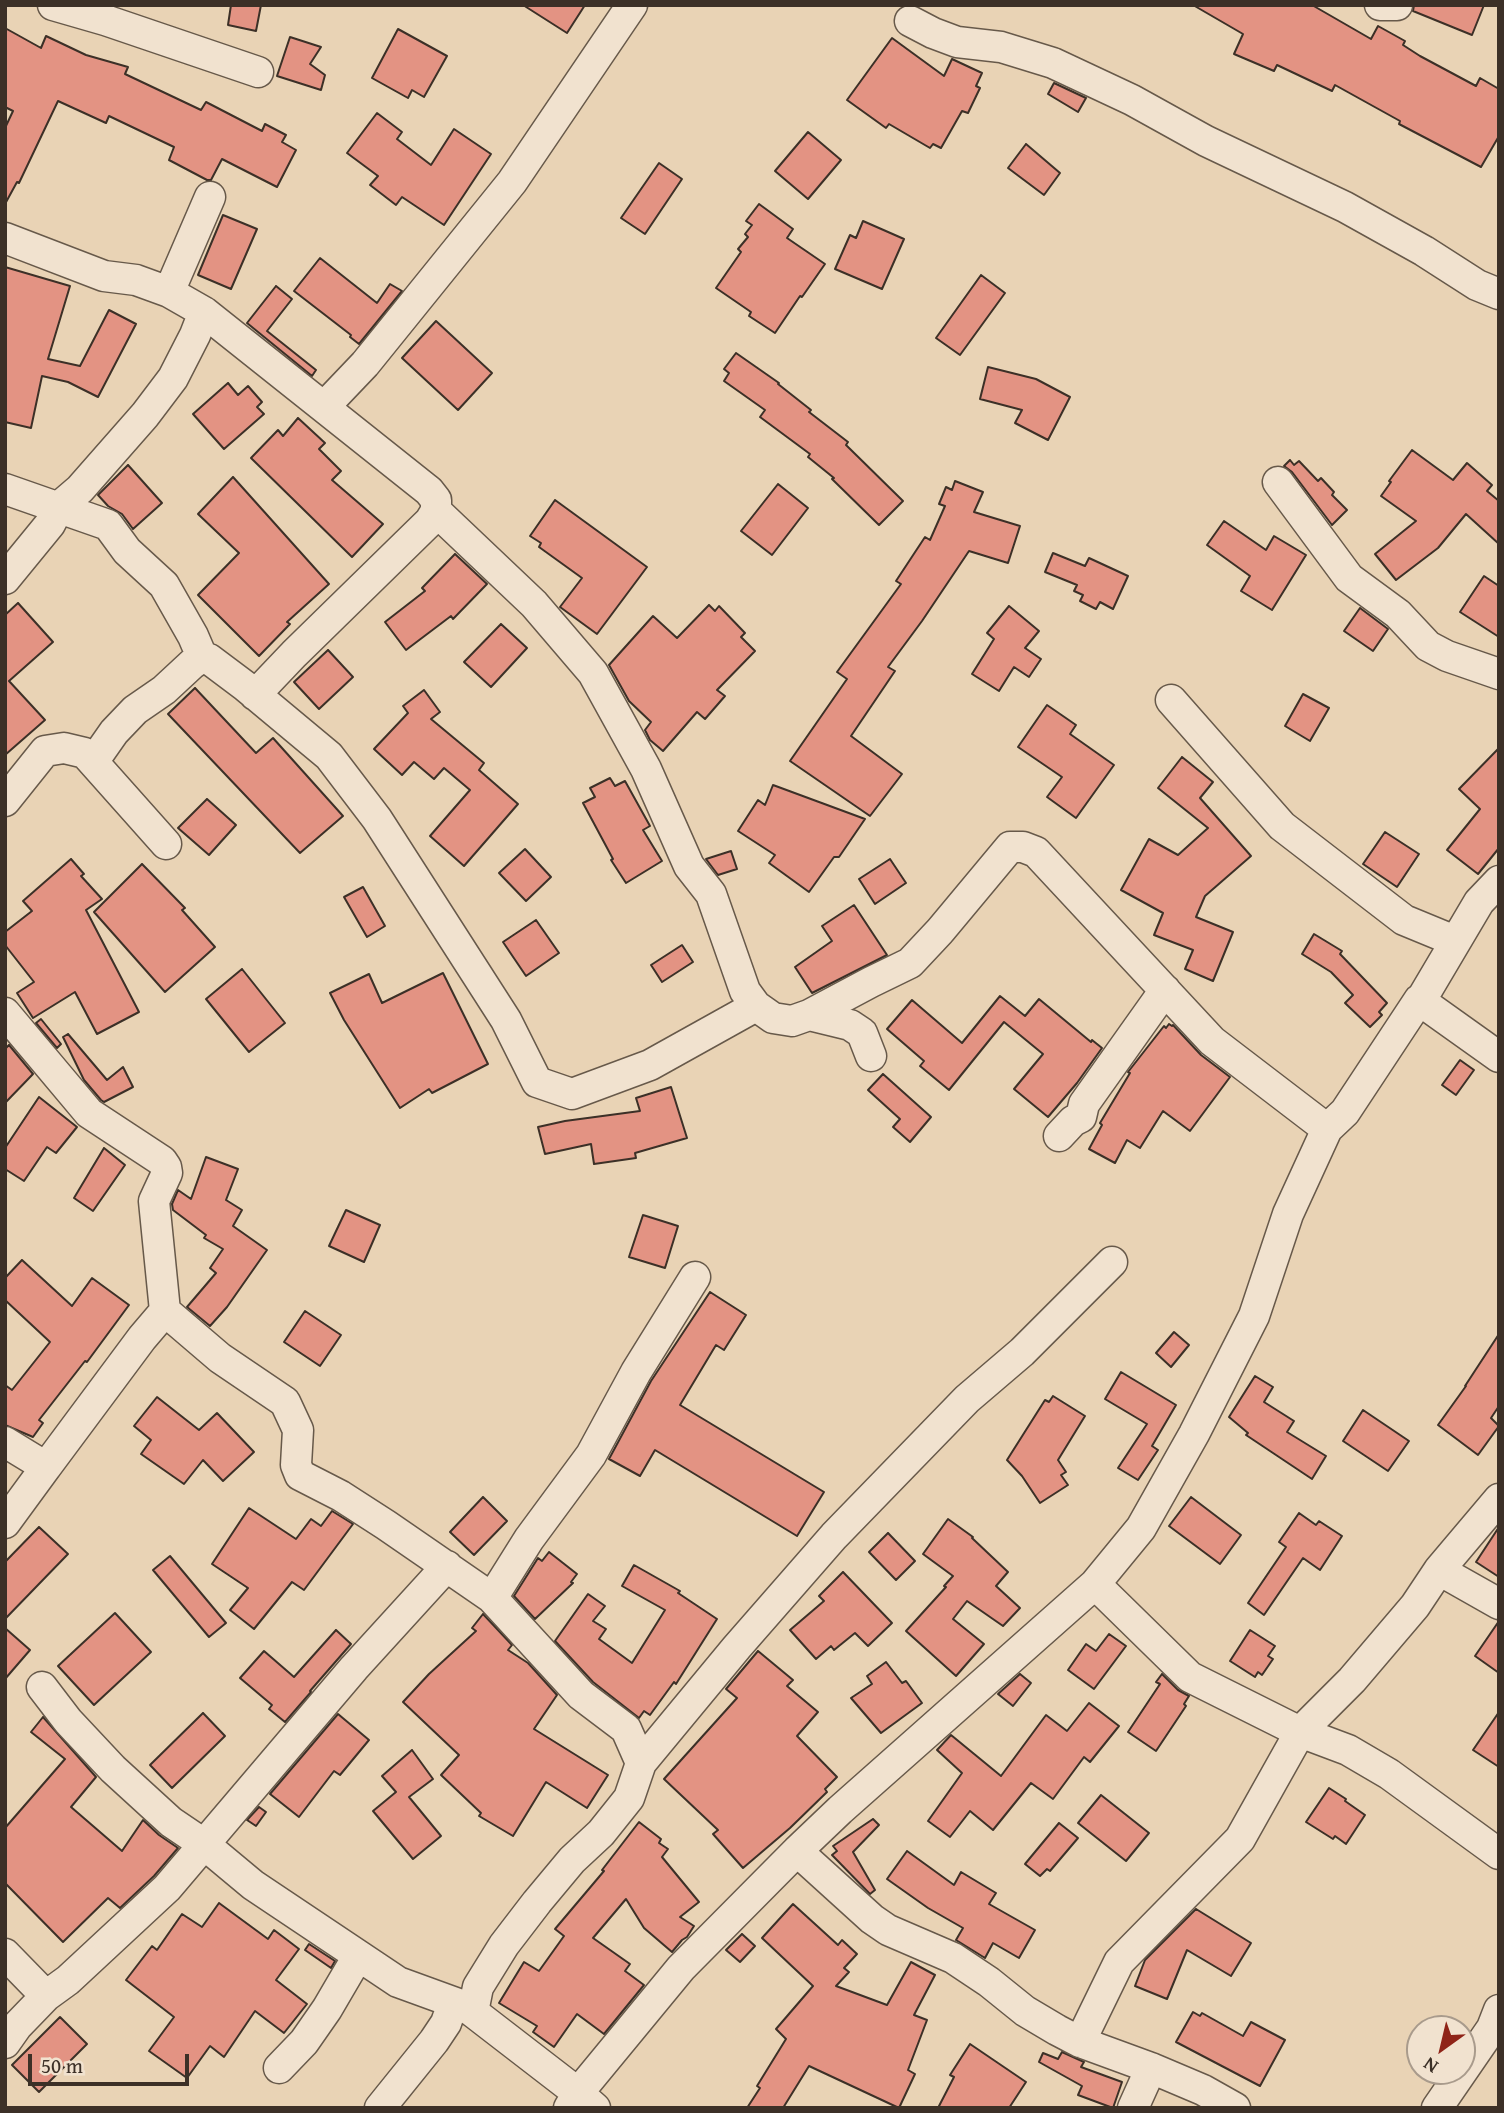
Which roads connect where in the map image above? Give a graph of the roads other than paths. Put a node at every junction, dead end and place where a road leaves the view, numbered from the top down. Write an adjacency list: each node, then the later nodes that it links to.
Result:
1 (53, 5): 6 (street)
2 (632, 5): 12 (street)
3 (1380, 5): 4 (street)
4 (1397, 5)
5 (910, 21): 10 (street)
6 (258, 72)
7 (210, 197): 9 (street)
8 (5, 238): 9 (street)
9 (169, 292): 11 (street)
10 (1499, 295)
11 (204, 312): 12 (street); 15 (street)
12 (324, 407): 16 (street)
13 (1278, 482): 19 (street)
14 (5, 489): 15 (street)
15 (59, 507): 17 (street); 18 (street)
16 (436, 511): 20 (street); 29 (street)
17 (5, 579)
18 (202, 657): 20 (street); 22 (street)
19 (1499, 674)
20 (255, 695): 29 (street)
21 (1171, 700): 26 (street)
22 (93, 762): 23 (street); 24 (street)
23 (5, 801)
24 (166, 844)
25 (1499, 881): 26 (street)
26 (1455, 941): 28 (street)
27 (1166, 990): 31 (street); 34 (street); 35 (street)
28 (1419, 1000): 33 (street); 34 (street)
29 (756, 1006): 31 (street)
30 (5, 1013): 38 (street)
31 (809, 1015): 32 (street)
32 (871, 1056)
33 (1499, 1057)
34 (1327, 1129): 45 (street)
35 (1059, 1136)
36 (1112, 1262): 50 (street)
37 (695, 1277): 46 (street)
38 (165, 1311): 40 (street); 43 (street)
39 (5, 1443): 40 (street)
40 (46, 1467): 42 (street)
41 (1499, 1499): 44 (street)
42 (5, 1523)
43 (447, 1566): 46 (street); 51 (street)
44 (1439, 1570): 47 (street); 49 (street)
45 (1095, 1584): 49 (street); 52 (street)
46 (492, 1598): 50 (street)
47 (1499, 1604)
48 (42, 1687): 51 (street)
49 (1300, 1732): 53 (street); 59 (street)
50 (641, 1763): 57 (street)
51 (205, 1845): 55 (street); 56 (street)
52 (797, 1851): 59 (street); 63 (street)
53 (1499, 1854)
54 (5, 1954): 56 (street)
55 (358, 1956): 57 (street); 61 (street)
56 (46, 1996): 60 (street)
57 (463, 2007): 63 (street); 64 (street)
58 (1499, 2010): 67 (street)
59 (1080, 2042): 62 (street)
60 (5, 2043)
61 (279, 2068)
62 (1151, 2068): 65 (street); 66 (street)
63 (581, 2103)
64 (380, 2108)
65 (1133, 2108)
66 (1235, 2108)
67 (1437, 2108)

